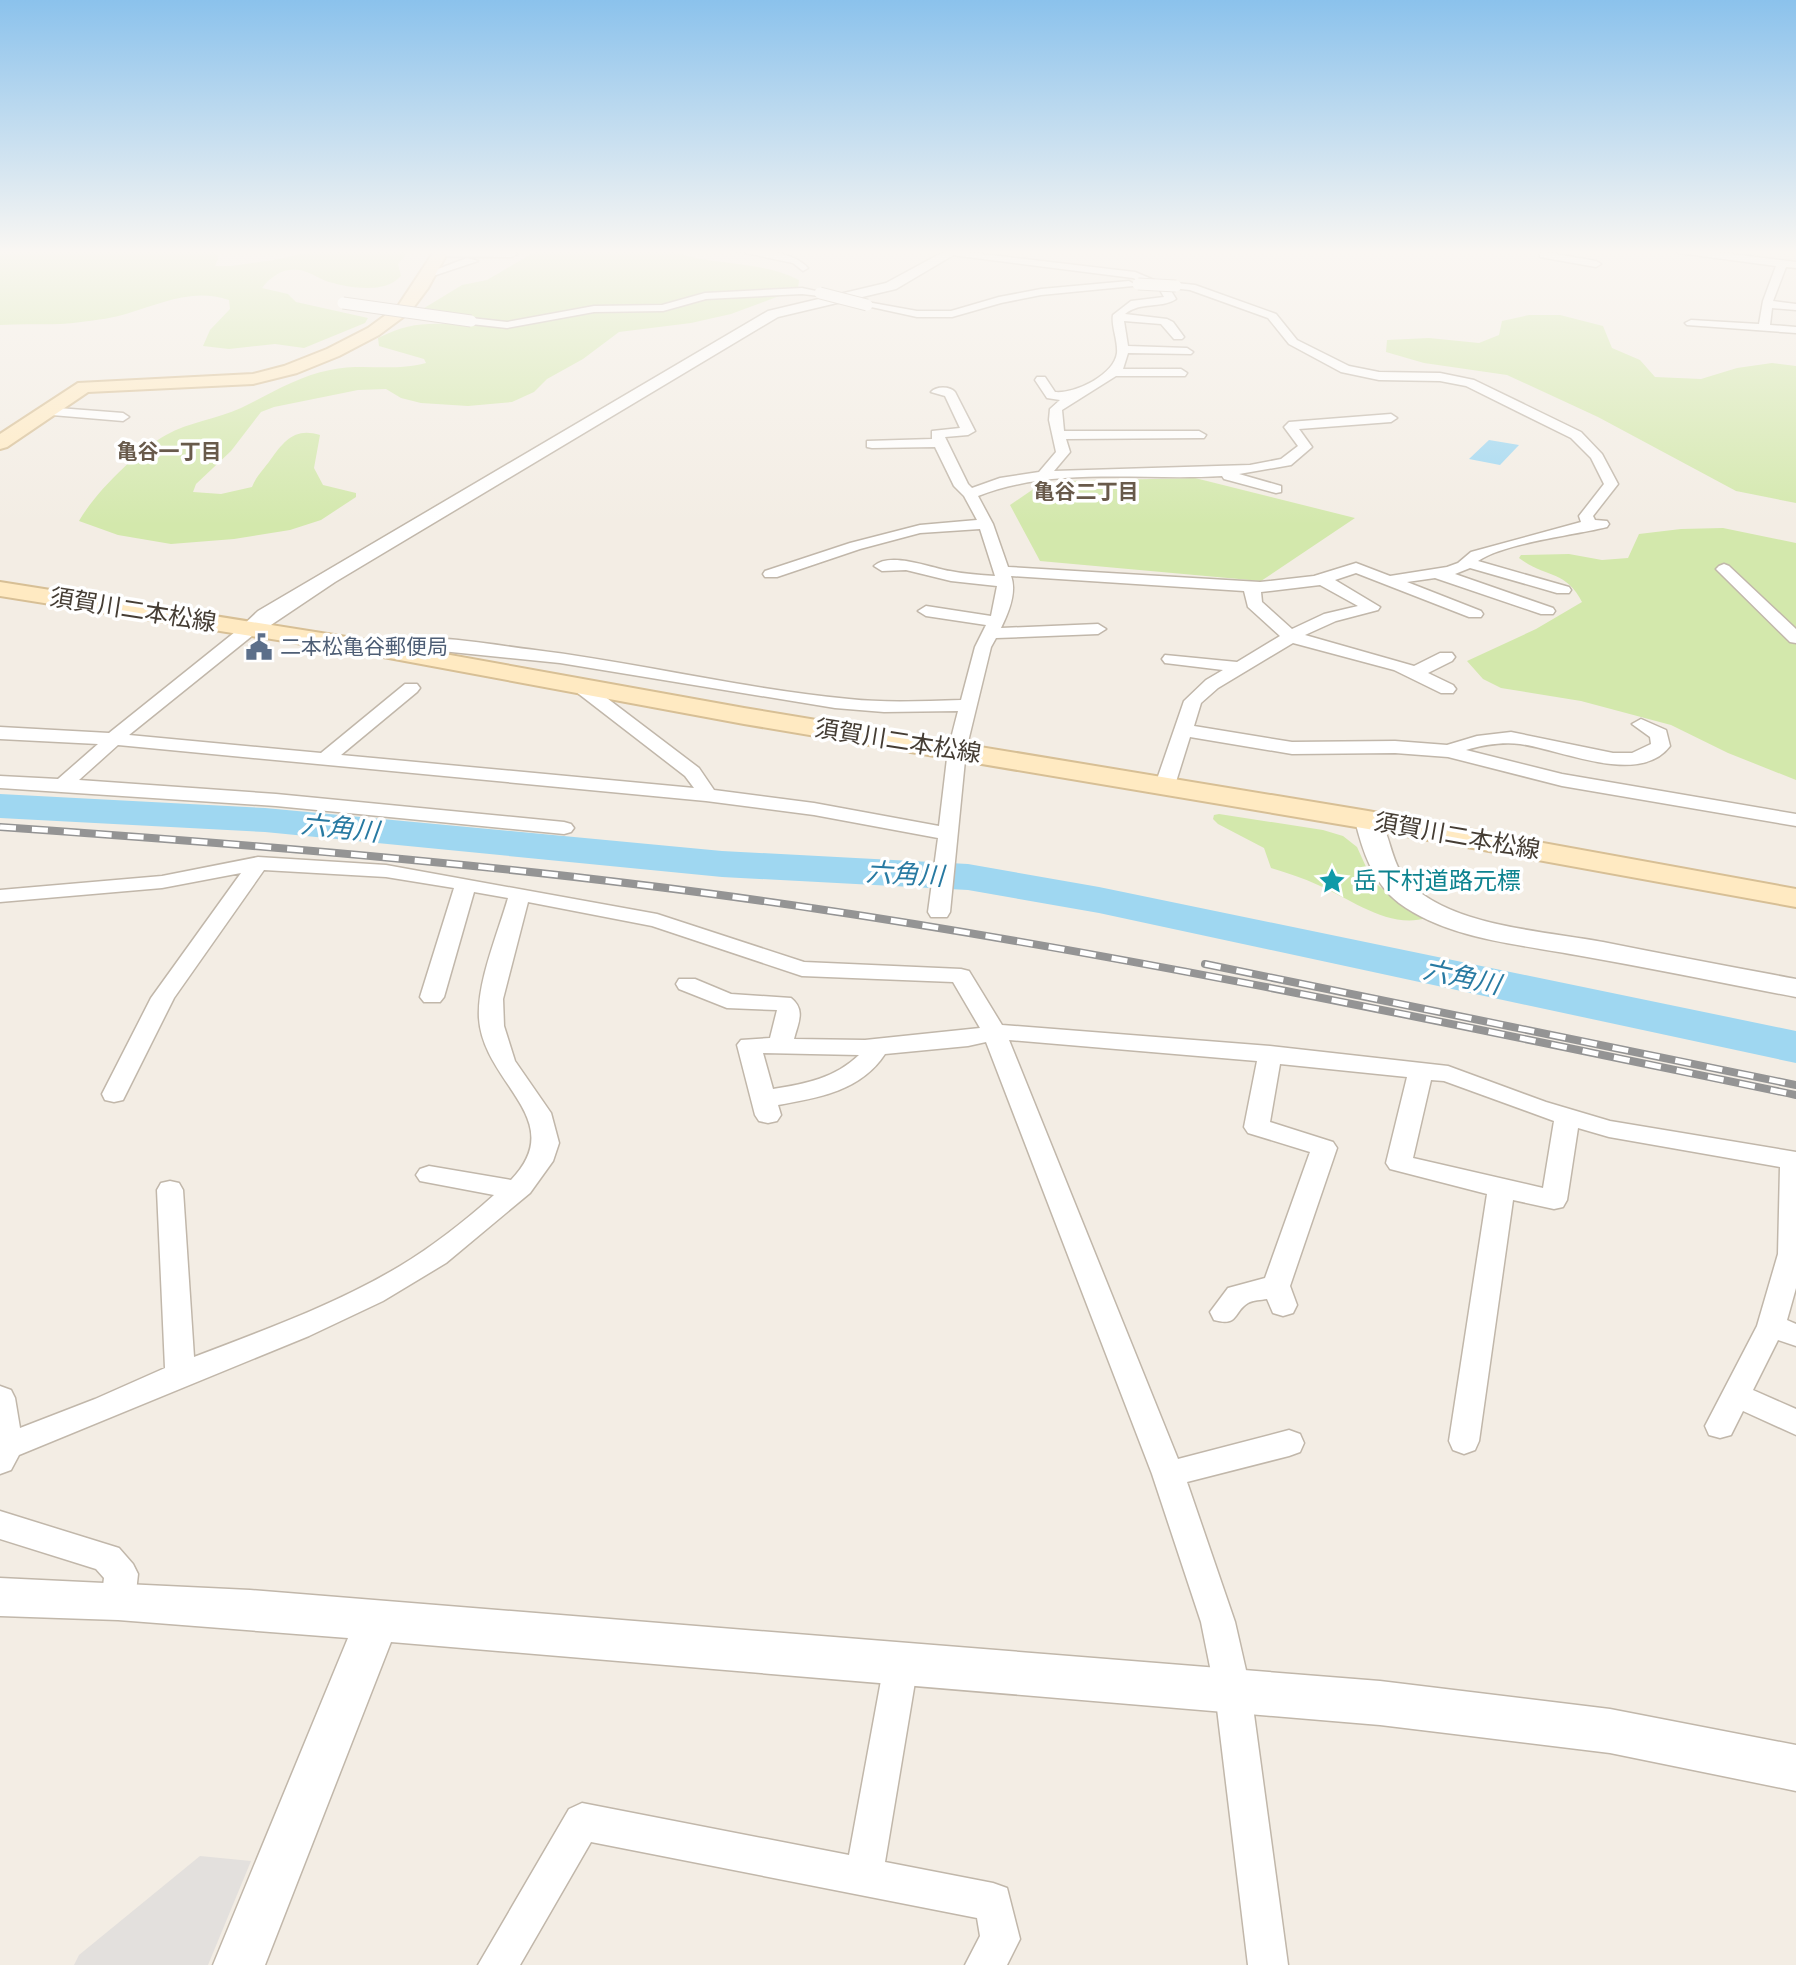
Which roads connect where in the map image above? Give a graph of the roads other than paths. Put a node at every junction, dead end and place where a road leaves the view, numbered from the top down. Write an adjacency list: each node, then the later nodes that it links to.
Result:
1 (350, 342): 12 (main road)
2 (725, 342): 40 (street)
3 (1122, 342): 5 (street)
4 (1293, 342): 25 (street, bridge)
5 (1123, 349): 6 (street); 7 (street)
6 (1187, 352)
7 (1113, 372): 8 (street); 11 (street)
8 (1181, 373)
9 (1041, 380): 11 (street)
10 (937, 393): 18 (street)
11 (1073, 398): 15 (street)
12 (45, 411): 13 (street); 17 (main road)
13 (123, 417)
14 (1391, 418): 20 (street)
15 (1060, 435): 16 (street); 21 (street)
16 (1199, 435)
17 (0, 443)
18 (939, 443): 19 (street); 23 (street)
19 (872, 444)
20 (1211, 471): 21 (street); 22 (street)
21 (1045, 474): 23 (street)
22 (1276, 489)
23 (970, 494): 24 (street)
24 (986, 524): 29 (street); 30 (street)
25 (1468, 563): 28 (street); 35 (street)
26 (883, 566): 30 (street)
27 (1724, 569): 43 (street)
28 (1435, 573): 32 (street); 37 (street)
29 (771, 574)
30 (1004, 577): 33 (street); 39 (street)
31 (1322, 579): 32 (street); 33 (street); 42 (street)
32 (1386, 581): 38 (street)
33 (1252, 587): 42 (street)
34 (0, 589): 40 (main road, 須賀川二本松線)
35 (1563, 590)
36 (926, 611): 39 (street)
37 (1548, 611)
38 (1475, 614)
39 (993, 627): 41 (street); 52 (street)
40 (251, 628): 44 (main road, 須賀川二本松線); 56 (street)
41 (1098, 629)
42 (1291, 636): 47 (street); 48 (street)
43 (1796, 638)
44 (379, 649): 49 (main road, 須賀川二本松線); 52 (street)
45 (1446, 657): 48 (street)
46 (1171, 659): 47 (street)
47 (1240, 667): 54 (street)
48 (1415, 673): 51 (street)
49 (581, 687): 57 (main road, 須賀川二本松線); 63 (street)
50 (411, 688): 59 (street)
51 (1447, 689)
52 (967, 705): 57 (street)
53 (1641, 724): 58 (street)
54 (1183, 730): 58 (street); 62 (street)
55 (0, 733): 56 (street)
56 (113, 739): 59 (street); 61 (street)
57 (957, 750): 62 (main road, 須賀川二本松線); 67 (street)
58 (1448, 751): 65 (street)
59 (326, 759): 63 (street)
60 (0, 782): 61 (street)
61 (63, 785): 66 (street)
62 (1165, 785): 64 (main road, 須賀川二本松線)
63 (706, 795): 67 (street)
64 (1368, 820): 72 (main road, 須賀川二本松線); 75 (street)
65 (1796, 820)
66 (564, 828)
67 (948, 834): 73 (street)
68 (258, 863): 69 (street); 71 (street); 82 (street)
69 (466, 884): 70 (street); 76 (street)
70 (520, 894): 77 (street); 88 (street)
71 (0, 896)
72 (1796, 898)
73 (939, 912)
74 (687, 984): 78 (street)
75 (1796, 988)
76 (432, 998)
77 (994, 1032): 79 (street); 80 (street); 99 (street)
78 (780, 1045): 79 (street); 79 (street)
79 (878, 1046)
80 (1270, 1054): 81 (street); 89 (street)
81 (1421, 1070): 83 (street); 86 (street)
82 (114, 1094)
83 (1567, 1118): 84 (street); 86 (street)
84 (1794, 1160): 90 (street)
85 (429, 1175): 88 (street)
86 (1501, 1188): 96 (street)
87 (170, 1190): 91 (street)
88 (516, 1190): 91 (street)
89 (1224, 1312)
90 (1783, 1331): 92 (street)
91 (180, 1373): 98 (street)
92 (1736, 1395): 94 (street); 95 (street)
93 (0, 1398): 98 (street)
94 (1796, 1423)
95 (1720, 1426)
96 (1464, 1441)
97 (1289, 1443): 99 (street)
98 (4, 1454)
99 (1168, 1475): 105 (street)
100 (0, 1525): 102 (street)
101 (0, 1597): 102 (street)
102 (118, 1601): 103 (street)
103 (377, 1621): 104 (street); 108 (street)
104 (901, 1664): 105 (street); 107 (street)
105 (1233, 1692): 106 (street); 111 (street)
106 (1796, 1768)
107 (864, 1875): 109 (street); 110 (street)
108 (239, 1965)
109 (498, 1965)
110 (985, 1965)
111 (1268, 1965)

